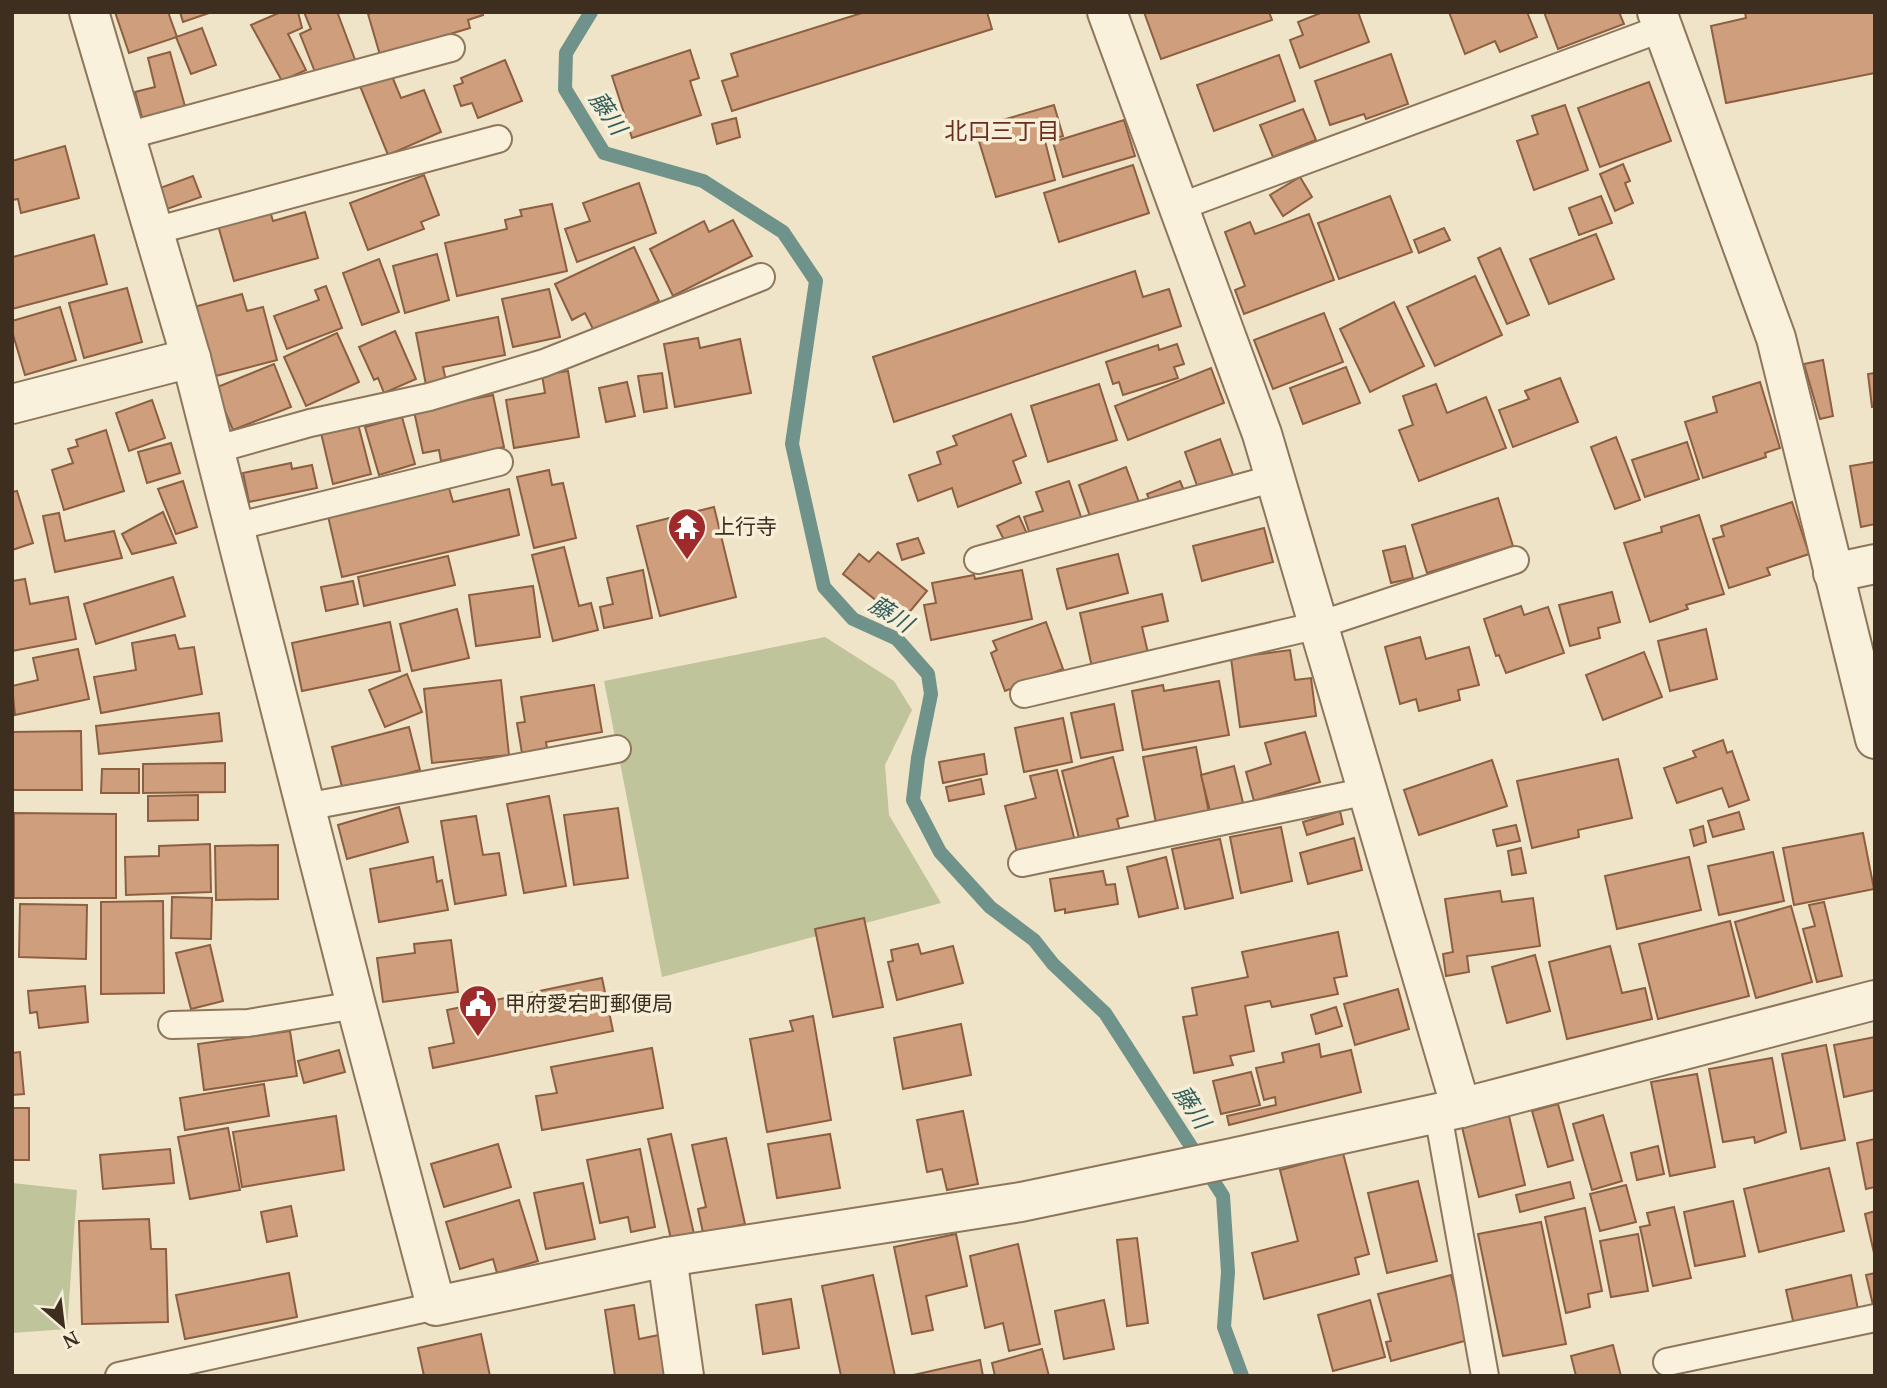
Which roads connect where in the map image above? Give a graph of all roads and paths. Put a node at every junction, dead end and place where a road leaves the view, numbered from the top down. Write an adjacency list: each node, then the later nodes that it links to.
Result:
1 (89, 12): 5 (street)
2 (1107, 12): 7 (street)
3 (1660, 20): 7 (lane); 19 (street)
4 (451, 48): 5 (lane)
5 (126, 136): 8 (street)
6 (498, 139): 8 (lane)
7 (1179, 207): 14 (street)
8 (154, 231): 10 (street)
9 (761, 277): 12 (lane)
10 (191, 358): 11 (street); 12 (street)
11 (12, 404)
12 (214, 450): 15 (street)
13 (499, 462): 15 (lane)
14 (1275, 478): 16 (lane); 20 (street)
15 (234, 527): 25 (street)
16 (978, 560)
17 (1515, 560): 20 (lane)
18 (1875, 564): 19 (street)
19 (1833, 573): 22 (street)
20 (1319, 625): 21 (lane); 24 (street)
21 (1024, 694)
22 (1875, 739)
23 (617, 749): 25 (lane)
24 (1367, 791): 26 (lane); 30 (street)
25 (305, 807): 28 (street)
26 (1022, 863)
27 (1875, 1000): 30 (street)
28 (356, 1005): 29 (lane); 32 (street)
29 (172, 1025)
30 (1450, 1111): 31 (street); 37 (lane)
31 (667, 1257): 32 (street); 36 (street)
32 (436, 1306): 35 (lane)
33 (1875, 1318): 34 (lane)
34 (1667, 1362)
35 (119, 1376)
36 (684, 1376)
37 (1485, 1376)

